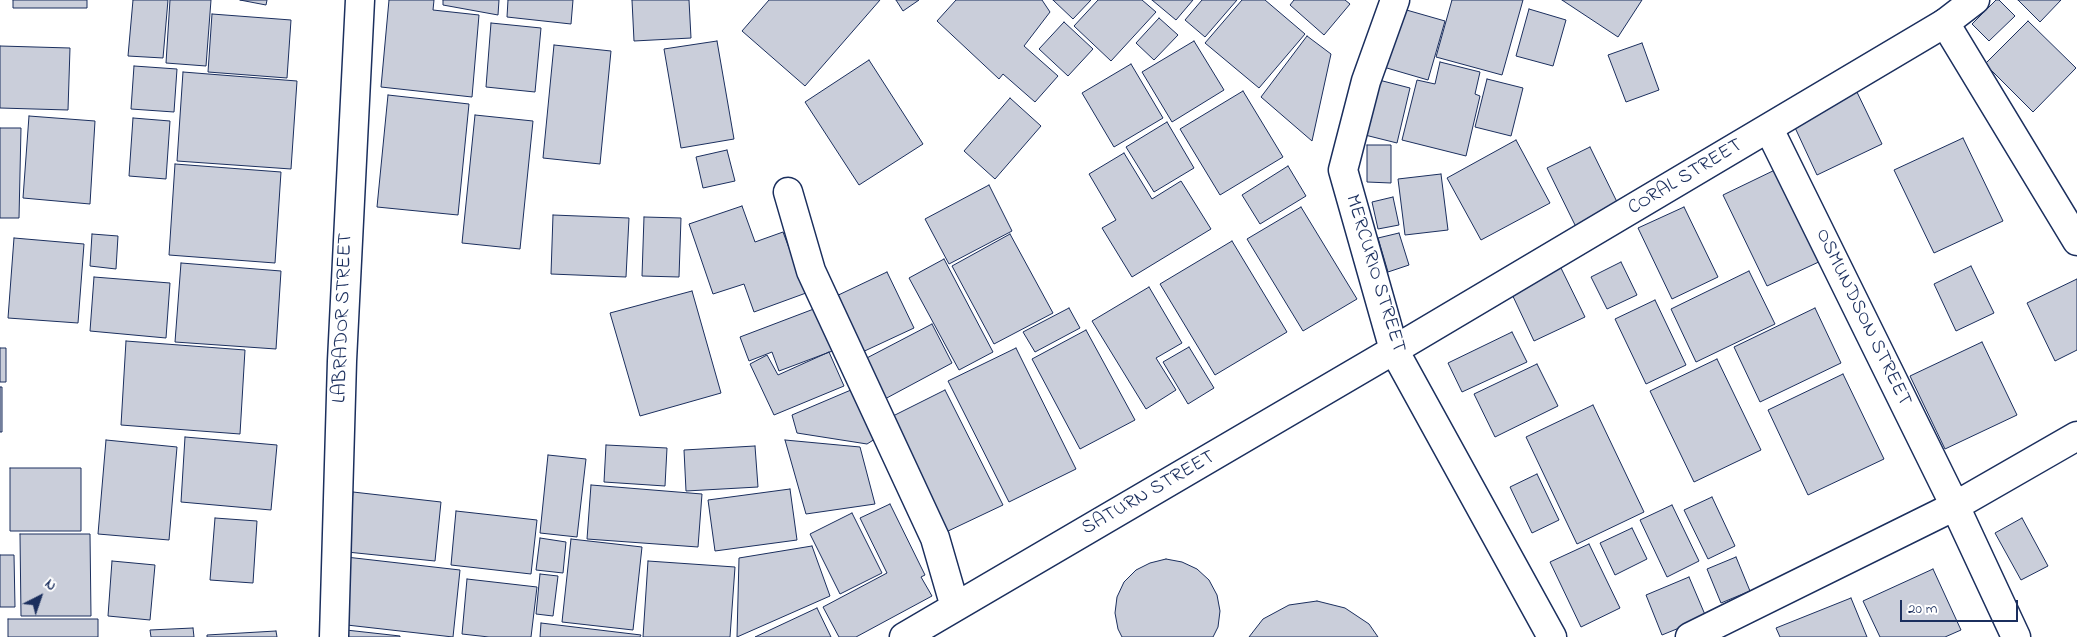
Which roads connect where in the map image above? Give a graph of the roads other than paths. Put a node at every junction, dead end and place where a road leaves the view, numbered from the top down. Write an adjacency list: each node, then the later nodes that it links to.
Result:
1 (360, 0): 12 (street, LABRADOR STREET)
2 (1394, 0): 8 (street, MERCURIO STREET)
3 (1975, 0): 4 (street, CORAL STREET)
4 (1945, 23): 5 (street, CORAL STREET); 7 (street)
5 (1769, 129): 8 (street, CORAL STREET); 10 (street, OSMUNDSON STREET)
6 (788, 192): 11 (street)
7 (2077, 241)
8 (1394, 350): 11 (street, SATURN STREET); 14 (street, MERCURIO STREET)
9 (2077, 436): 10 (street)
10 (1955, 506): 15 (street); 16 (street, OSMUNDSON STREET)
11 (955, 607): 13 (street, SATURN STREET)
12 (334, 637)
13 (904, 637)
14 (1552, 637)
15 (1690, 637)
16 (2016, 637)

